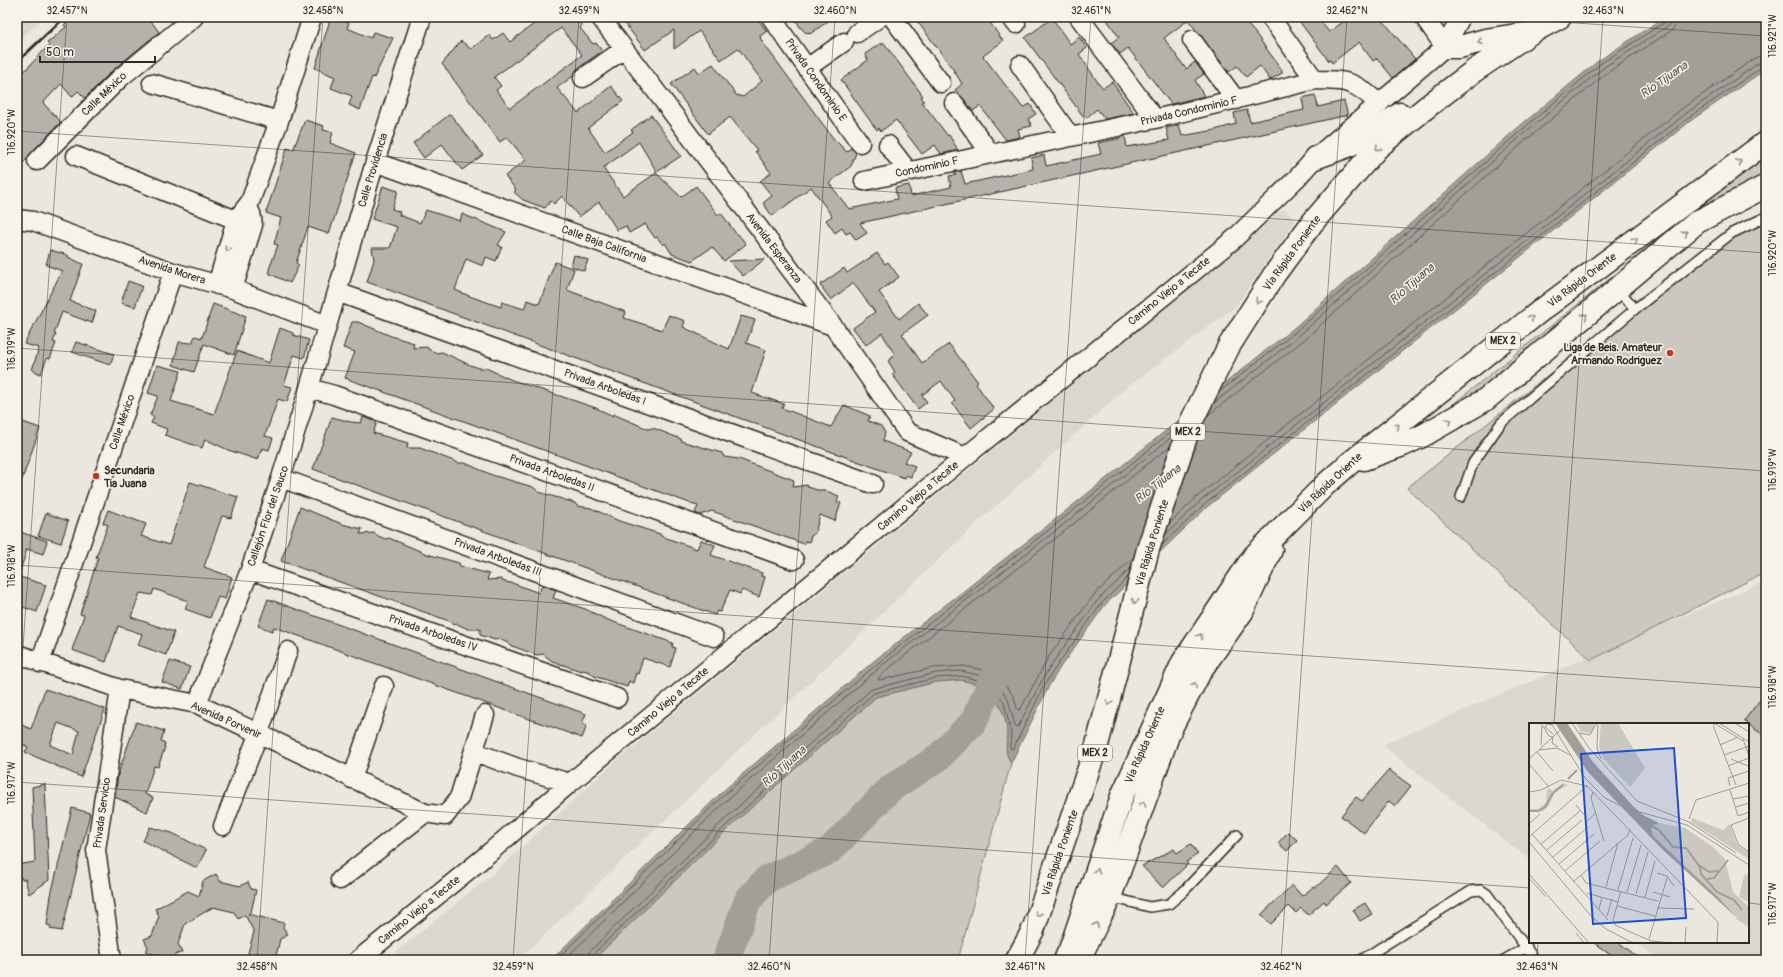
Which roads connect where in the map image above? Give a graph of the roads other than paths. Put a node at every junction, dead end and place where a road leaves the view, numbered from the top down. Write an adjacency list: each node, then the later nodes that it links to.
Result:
1 (194, 17): 36 (street, Calle México)
2 (422, 17): 37 (street, Calle Providencia)
3 (600, 17): 16 (street, Avenida Esperanza)
4 (771, 17): 18 (street, Privada Condominio E)
5 (880, 17): 18 (street)
6 (892, 17): 23 (street)
7 (1079, 17): 27 (street)
8 (1270, 17): 21 (street)
9 (1424, 17): 15 (street)
10 (1461, 17): 15 (street, Camino Viejo a Tecate)
11 (1560, 17): 13 (highway, MEX 2)
12 (309, 18): 28 (street)
13 (1532, 32): 15 (highway, one-way to 15); 19 (highway, MEX 2)
14 (1192, 40): 24 (street)
15 (1445, 47): 26 (street, Camino Viejo a Tecate)
16 (624, 49): 20 (street); 50 (street, Avenida Esperanza)
17 (1020, 65): 29 (street)
18 (807, 68): 31 (street, Privada Condominio E)
19 (1474, 71): 35 (highway); 81 (highway, Vía Rápida Poniente / MEX 2, one-way to 81)
20 (583, 78)
21 (1315, 80): 24 (street, Privada Condominio F); 26 (street, Privada Condominio F)
22 (152, 83): 28 (street)
23 (941, 83)
24 (1236, 100): 27 (street, Privada Condominio F)
25 (954, 103): 33 (street)
26 (1379, 104): 35 (street, Camino Viejo a Tecate)
27 (1155, 119): 29 (street, Privada Condominio F)
28 (279, 121): 43 (street)
29 (1070, 136): 33 (street, Privada Condominio F)
30 (1766, 142): 53 (highway, Vía Rápida Oriente / MEX 2, one-way to 30)
31 (860, 143)
32 (888, 145): 38 (street)
33 (991, 154): 38 (street, Condominio F)
34 (76, 156): 43 (street)
35 (1315, 158): 52 (street, Camino Viejo a Tecate)
36 (36, 161)
37 (375, 162): 47 (street, Calle Providencia); 50 (street, Calle Baja California)
38 (908, 171): 39 (street, Condominio F)
39 (864, 181)
40 (1766, 186): 46 (highway, one-way to 40)
41 (1766, 218): 48 (lane)
42 (17, 219): 44 (street, Avenida Morera)
43 (244, 222): 45 (street)
44 (173, 272): 45 (street, Avenida Morera); 63 (street, Calle México)
45 (225, 287): 49 (street, Avenida Morera)
46 (1618, 288): 48 (lane); 53 (highway, one-way to 46)
47 (337, 292): 49 (street, Calle Providencia); 55 (street, Privada Arboledas I)
48 (1635, 308): 56 (lane)
49 (327, 325): 51 (street, Callejón Flor del Sauco)
50 (833, 326): 52 (street, Avenida Esperanza)
51 (309, 388): 54 (street, Callejón Flor del Sauco); 58 (street, Privada Arboledas II)
52 (965, 458): 72 (street, Camino Viejo a Tecate)
53 (1350, 463): 57 (highway, Vía Rápida Oriente / MEX 2)
54 (281, 478): 59 (street, Callejón Flor del Sauco); 60 (street, Privada Arboledas III)
55 (873, 484)
56 (1462, 496)
57 (1280, 530): 77 (highway, one-way to 57); 82 (highway, Vía Rápida Oriente / MEX 2, one-way to 57)
58 (794, 560)
59 (250, 570): 66 (street, Privada Arboledas IV); 67 (street, Callejón Flor del Sauco)
60 (714, 637)
61 (288, 651): 69 (street)
62 (17, 654): 63 (street, Avenida Porvenir)
63 (40, 663): 65 (street, Avenida Porvenir)
64 (384, 686): 71 (street)
65 (120, 689): 67 (street, Avenida Porvenir); 79 (street, Privada Servicio)
66 (617, 698)
67 (197, 704): 69 (street, Avenida Porvenir)
68 (485, 715): 70 (street)
69 (258, 735): 71 (street, Avenida Porvenir); 74 (street)
70 (475, 752): 72 (street); 73 (street, Avenida Porvenir)
71 (352, 779): 73 (street, Avenida Porvenir)
72 (570, 783): 80 (street, Camino Viejo a Tecate)
73 (425, 813): 76 (street)
74 (223, 826)
75 (1237, 835): 77 (lane)
76 (340, 880)
77 (1110, 897): 83 (highway, one-way to 77)
78 (1527, 947): 84 (lane); 85 (lane); 86 (lane)
79 (112, 960)
80 (358, 960)
81 (1017, 960)
82 (1065, 960)
83 (1078, 960)
84 (1361, 960)
85 (1504, 960)
86 (1536, 960)

